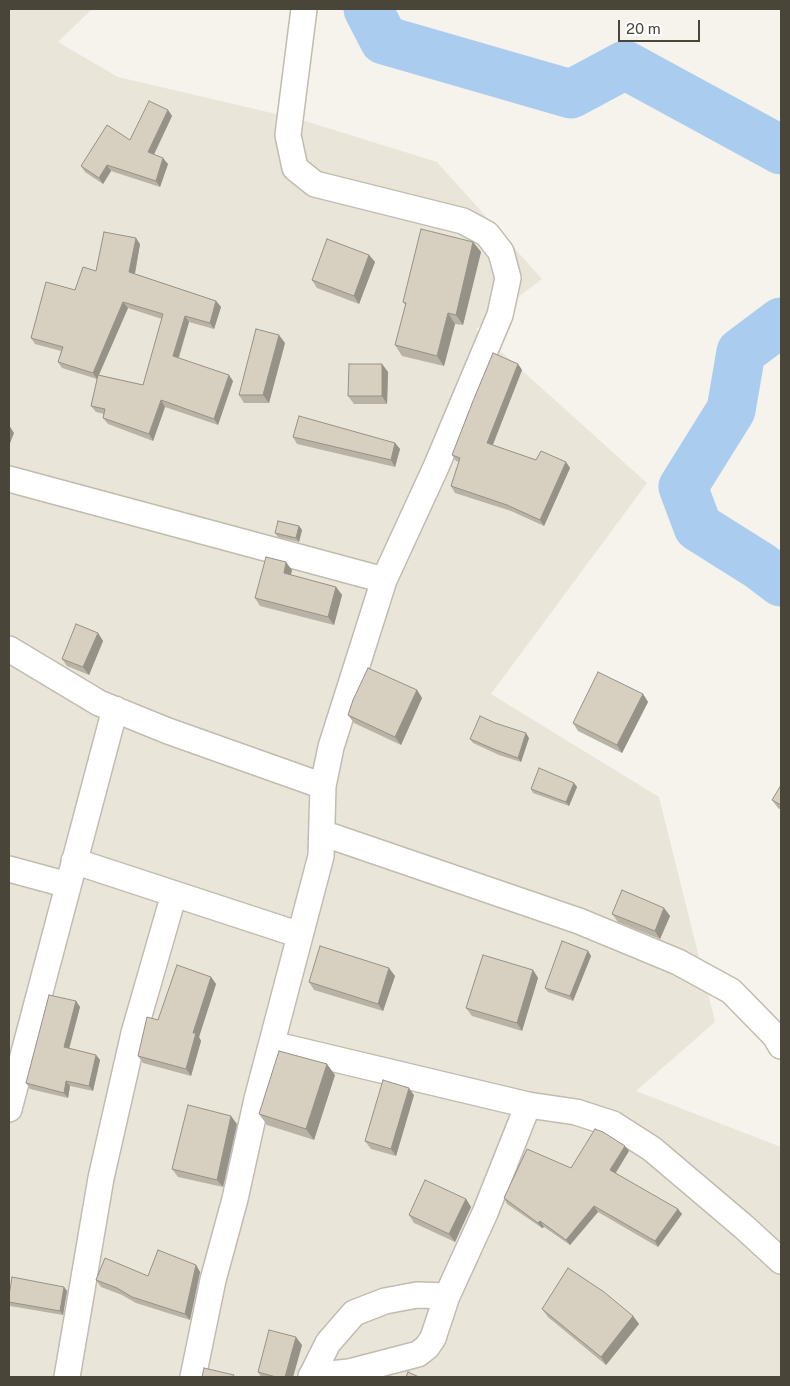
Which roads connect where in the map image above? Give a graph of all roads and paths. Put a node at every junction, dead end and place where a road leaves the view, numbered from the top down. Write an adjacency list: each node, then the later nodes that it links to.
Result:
1 (304, 9): 3 (street)
2 (9, 479): 3 (street)
3 (384, 580): 6 (street)
4 (9, 649): 5 (street)
5 (115, 709): 6 (street); 8 (street)
6 (323, 786): 7 (street)
7 (322, 833): 12 (street); 14 (street)
8 (74, 861): 10 (street); 11 (street)
9 (9, 869): 10 (street)
10 (68, 886): 16 (street)
11 (174, 894): 12 (street); 19 (street)
12 (300, 935): 13 (street)
13 (272, 1044): 15 (street); 20 (street)
14 (781, 1046)
15 (528, 1105): 17 (street); 18 (street)
16 (9, 1109)
17 (781, 1261)
18 (447, 1296): 21 (street); 21 (street)
19 (68, 1377)
20 (193, 1377)
21 (311, 1377)

